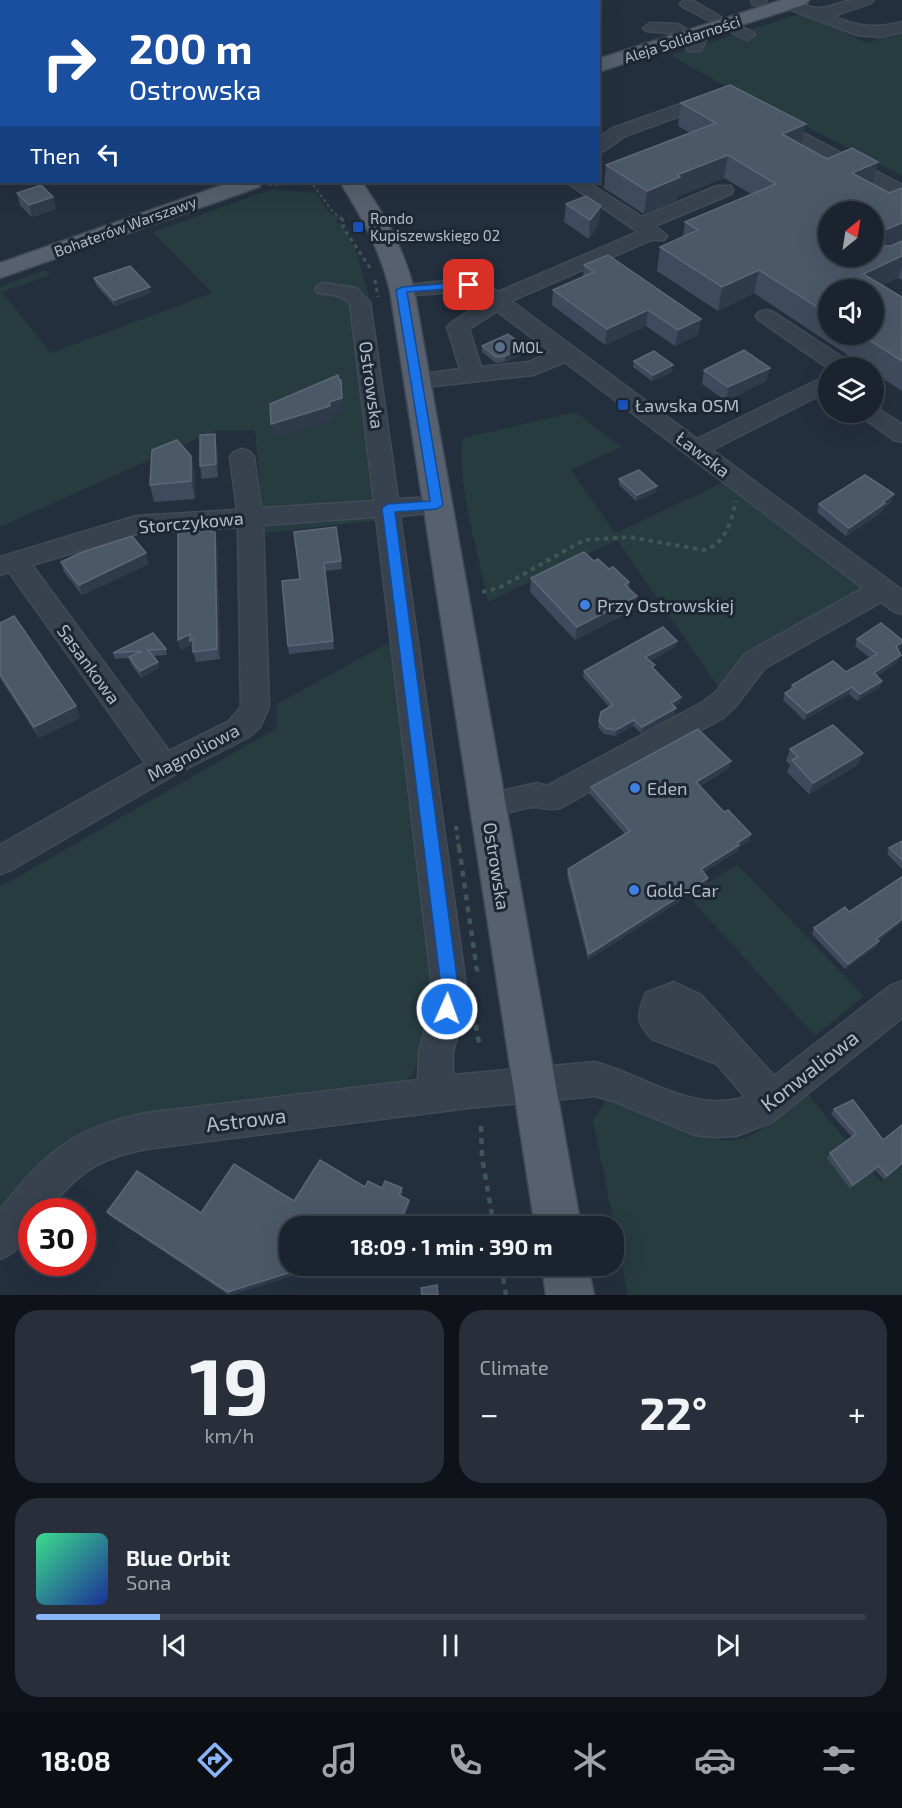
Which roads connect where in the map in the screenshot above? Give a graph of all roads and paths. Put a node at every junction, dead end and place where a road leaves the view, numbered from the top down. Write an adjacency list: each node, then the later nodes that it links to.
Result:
1 (866, 0): 3 (street)
2 (688, 4): 4 (street)
3 (783, 4): 4 (main road, Aleja Solidarności); 5 (street)
4 (720, 21): 7 (main road, Aleja Solidarności); 8 (street); 10 (main road, Aleja Solidarności)
5 (902, 27)
6 (651, 28): 7 (street)
7 (678, 29): 9 (main road, Aleja Solidarności)
8 (747, 35)
9 (600, 54)
10 (600, 65)
11 (729, 98): 13 (street)
12 (757, 113): 20 (street)
13 (600, 146)
14 (214, 183): 23 (main road, Bohaterów Warszawy)
15 (248, 183): 24 (main road, Bohaterów Warszawy)
16 (332, 183): 21 (main road, Ostrowska)
17 (352, 183): 21 (main road, Ostrowska)
18 (576, 183): 22 (street)
19 (724, 190): 22 (street)
20 (902, 192)
21 (366, 206): 26 (main road, Ostrowska)
22 (650, 232): 27 (street)
23 (0, 256)
24 (0, 271)
25 (325, 289): 40 (street, Ostrowska)
26 (402, 290): 27 (street, Ławska); 32 (main road, Ostrowska)
27 (496, 300): 29 (street, Ławska); 31 (street)
28 (766, 316): 30 (street)
29 (567, 353): 31 (street); 36 (street, Ławska)
30 (827, 357)
31 (472, 374): 32 (street)
32 (417, 381): 39 (main road, Ostrowska)
33 (818, 388): 36 (street)
34 (884, 422): 35 (street)
35 (902, 435)
36 (696, 449): 38 (street, Ławska)
37 (242, 456): 41 (street, Magnoliowa)
38 (748, 488): 43 (path); 44 (street, Ławska)
39 (437, 505): 40 (street); 46 (main road, Ostrowska)
40 (388, 508): 41 (street, Storczykowa); 51 (street, Ostrowska)
41 (250, 517): 42 (street, Storczykowa); 45 (street, Magnoliowa)
42 (7, 563): 45 (street, Sasankowa)
43 (482, 592)
44 (892, 596): 46 (street)
45 (164, 767): 47 (street, Magnoliowa)
46 (487, 806): 50 (main road, Ostrowska)
47 (0, 861)
48 (902, 997): 52 (street, Konwaliowa)
49 (729, 1052): 52 (street)
50 (534, 1085): 51 (street, Astrowa); 52 (street, Konwaliowa); 55 (main road, Ostrowska)
51 (436, 1095): 56 (street, Astrowa)
52 (771, 1100)
53 (481, 1126): 54 (path)
54 (492, 1216)
55 (556, 1216)
56 (0, 1240)
57 (503, 1276): 59 (path)
58 (567, 1276): 60 (main road)
59 (506, 1295)
60 (570, 1295)

